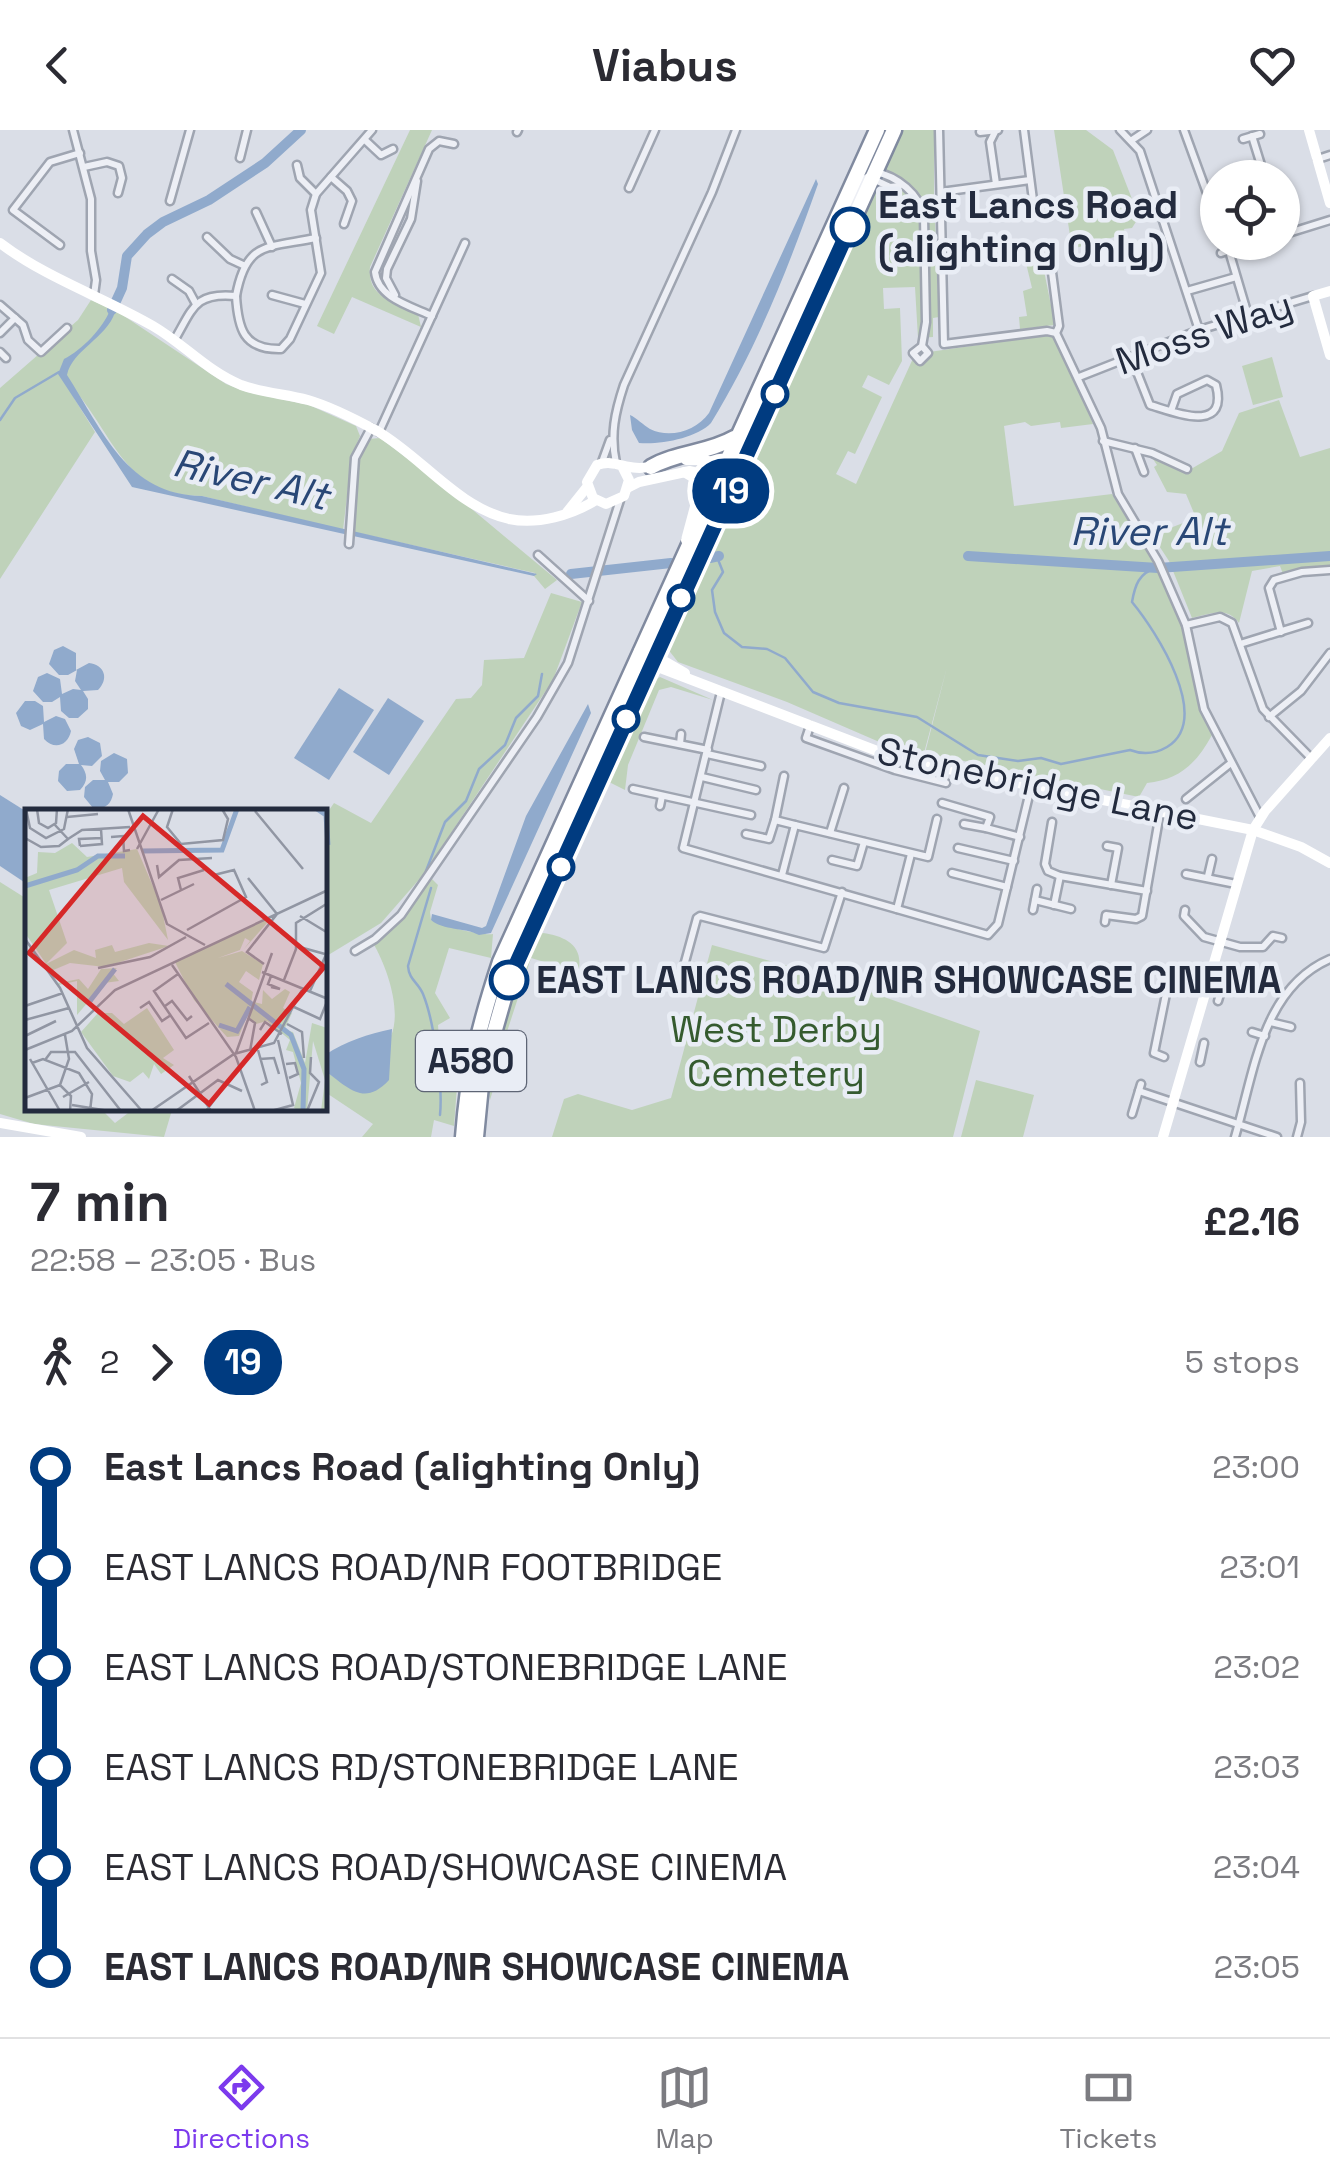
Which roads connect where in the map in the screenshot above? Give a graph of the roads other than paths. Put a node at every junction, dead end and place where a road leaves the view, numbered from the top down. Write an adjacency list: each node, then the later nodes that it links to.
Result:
1 (73, 130): 22 (street)
2 (190, 130): 39 (street)
3 (247, 130): 24 (street)
4 (372, 130): 18 (street)
5 (655, 130): 35 (street)
6 (736, 130): 84 (street)
7 (877, 130): 25 (highway, A580)
8 (894, 130): 31 (highway, A580)
9 (939, 130): 36 (street)
10 (997, 130): 16 (street); 34 (street)
11 (1024, 130): 33 (street)
12 (1120, 130): 19 (street)
13 (1146, 130): 19 (street)
14 (1184, 130): 29 (street)
15 (1308, 130): 23 (street)
16 (980, 132)
17 (1252, 136): 26 (street)
18 (364, 140): 21 (street); 32 (street)
19 (1132, 140): 58 (street)
20 (454, 144): 30 (street)
21 (393, 149)
22 (80, 153): 28 (street); 50 (street)
23 (1324, 157): 41 (street)
24 (240, 158)
25 (864, 160): 31 (street); 52 (highway, A580)
26 (1259, 160)
27 (297, 165): 38 (street)
28 (84, 167): 37 (street); 60 (street)
29 (1200, 171)
30 (418, 173): 64 (street); 64 (street)
31 (872, 175): 52 (street); 76 (street); 94 (highway, A580)
32 (331, 177): 38 (street); 44 (street)
33 (1030, 180): 34 (street); 40 (street)
34 (996, 184): 36 (street)
35 (629, 188)
36 (941, 192): 74 (street)
37 (118, 193)
38 (316, 194): 47 (street)
39 (182, 198)
40 (1033, 200)
41 (1330, 203)
42 (256, 212): 51 (street)
43 (1330, 220): 45 (street)
44 (344, 224)
45 (1300, 229)
46 (207, 238): 55 (street)
47 (316, 238): 51 (street); 66 (street)
48 (0, 242): 60 (street)
49 (465, 243): 69 (street)
50 (60, 245)
51 (272, 248): 55 (street)
52 (821, 253): 85 (highway, A580)
53 (1050, 256): 74 (street)
54 (1229, 260): 56 (street)
55 (243, 265): 62 (street)
56 (1236, 277): 58 (street); 68 (street)
57 (172, 279): 65 (street)
58 (1186, 290): 72 (street)
59 (1330, 292): 63 (street, Moss Way)
60 (94, 295): 75 (street)
61 (272, 295): 66 (street)
62 (236, 296): 65 (street); 77 (street)
63 (1313, 296): 68 (street, Moss Way); 78 (street)
64 (399, 300): 69 (street)
65 (196, 304): 75 (street)
66 (304, 304): 77 (street)
67 (0, 305): 70 (street)
68 (1248, 315): 72 (street, Moss Way)
69 (432, 316): 83 (street)
70 (15, 318): 71 (street); 73 (street)
71 (67, 328)
72 (1199, 330): 79 (street, Moss Way)
73 (0, 333)
74 (1056, 333): 81 (street)
75 (174, 339): 83 (street)
76 (922, 346)
77 (281, 348): 80 (street)
78 (1330, 355)
79 (1131, 356): 81 (street, Moss Way); 82 (street)
80 (282, 362)
81 (1079, 377): 86 (street)
82 (1170, 411): 82 (street)
83 (375, 430): 99 (street); 101 (street)
84 (612, 434): 88 (street); 89 (street)
85 (736, 438): 90 (highway); 94 (highway, A580)
86 (1103, 441): 87 (street); 107 (street)
87 (1134, 448): 91 (street); 93 (street)
88 (602, 462): 89 (street); 95 (street)
89 (620, 466): 90 (street); 96 (street)
90 (651, 467): 94 (street)
91 (1187, 469)
92 (683, 472): 94 (street); 96 (street); 102 (street)
93 (1144, 472)
94 (724, 477): 102 (highway, A580); 111 (highway, A580)
95 (587, 487): 98 (street); 99 (street)
96 (628, 487): 97 (street)
97 (620, 500): 98 (street); 100 (street)
98 (601, 502): 99 (street); 100 (street)
99 (567, 512)
100 (611, 524): 105 (street)
101 (348, 544)
102 (684, 552): 111 (highway, A580)
103 (538, 555): 105 (street)
104 (1330, 570): 108 (street)
105 (590, 600): 176 (street)
106 (1308, 623): 108 (street)
107 (1186, 625): 109 (street); 120 (street)
108 (1281, 632): 109 (street)
109 (1240, 644): 113 (street)
110 (1330, 653): 113 (street)
111 (648, 657): 112 (street, Stonebridge Lane); 195 (highway, A580); 196 (highway, A580)
112 (721, 690): 118 (street); 121 (street, Stonebridge Lane)
113 (1269, 718): 119 (street)
114 (682, 734): 117 (street)
115 (644, 737): 117 (street)
116 (1330, 738): 119 (street)
117 (680, 744): 118 (street)
118 (708, 752): 122 (street); 124 (street)
119 (1312, 758): 137 (street)
120 (1232, 763): 131 (street); 137 (street)
121 (896, 764): 125 (street); 126 (street, Stonebridge Lane)
122 (761, 766)
123 (784, 776): 139 (street)
124 (702, 778): 129 (street); 132 (street)
125 (946, 783)
126 (1031, 786): 135 (street, Stonebridge Lane); 147 (street)
127 (844, 788): 146 (street)
128 (634, 789): 130 (street)
129 (756, 790)
130 (662, 796): 132 (street); 134 (street)
131 (1186, 799)
132 (696, 803): 136 (street); 158 (street)
133 (942, 803): 143 (street)
134 (660, 806)
135 (1160, 813): 144 (street, Stonebridge Lane); 165 (street)
136 (750, 815)
137 (1260, 817): 144 (street)
138 (937, 819): 151 (street)
139 (774, 820): 142 (street); 145 (street)
140 (1052, 822): 159 (street)
141 (964, 824): 143 (street)
142 (794, 825): 146 (street); 158 (street)
143 (986, 828): 147 (street)
144 (1253, 830): 155 (street, Stonebridge Lane); 161 (street)
145 (746, 834)
146 (830, 834): 148 (street)
147 (1020, 837): 154 (street)
148 (864, 842): 151 (street); 153 (street)
149 (1107, 846): 162 (street)
150 (958, 848): 154 (street)
151 (911, 854): 169 (street)
152 (1212, 859): 160 (street)
153 (832, 860)
154 (1014, 861): 163 (street)
155 (1330, 863)
156 (952, 873): 163 (street)
157 (1186, 874): 160 (street)
158 (782, 875): 166 (street)
159 (1060, 876): 162 (street); 168 (street)
160 (1208, 876): 161 (street)
161 (1236, 884): 175 (street)
162 (1111, 885): 165 (street)
163 (1007, 887): 169 (street)
164 (1037, 889): 167 (street)
165 (1147, 891): 173 (street)
166 (842, 892): 169 (street); 178 (street)
167 (1035, 900): 168 (street); 170 (street)
168 (1054, 905): 171 (street)
169 (897, 909)
170 (1032, 910)
171 (1071, 910)
172 (1185, 910): 175 (street)
173 (1104, 922)
174 (1282, 938): 175 (street)
175 (1220, 942): 180 (street)
176 (355, 951)
177 (1328, 960): 179 (street); 182 (street)
178 (695, 972)
179 (1330, 973)
180 (1206, 988): 181 (street); 186 (street); 187 (street)
181 (1218, 1002)
182 (1270, 1022): 183 (street); 185 (street)
183 (1292, 1028)
184 (1252, 1032): 185 (street)
185 (1265, 1036): 193 (street)
186 (1189, 1048): 188 (street); 190 (street)
187 (1164, 1057)
188 (1200, 1062)
189 (1300, 1082): 200 (street)
190 (1173, 1104): 191 (street); 193 (street); 197 (street)
191 (1132, 1114)
192 (0, 1123): 194 (street)
193 (1239, 1124): 198 (street); 199 (street)
194 (81, 1137)
195 (463, 1137)
196 (476, 1137)
197 (1164, 1137)
198 (1235, 1137)
199 (1277, 1137)
200 (1297, 1137)

